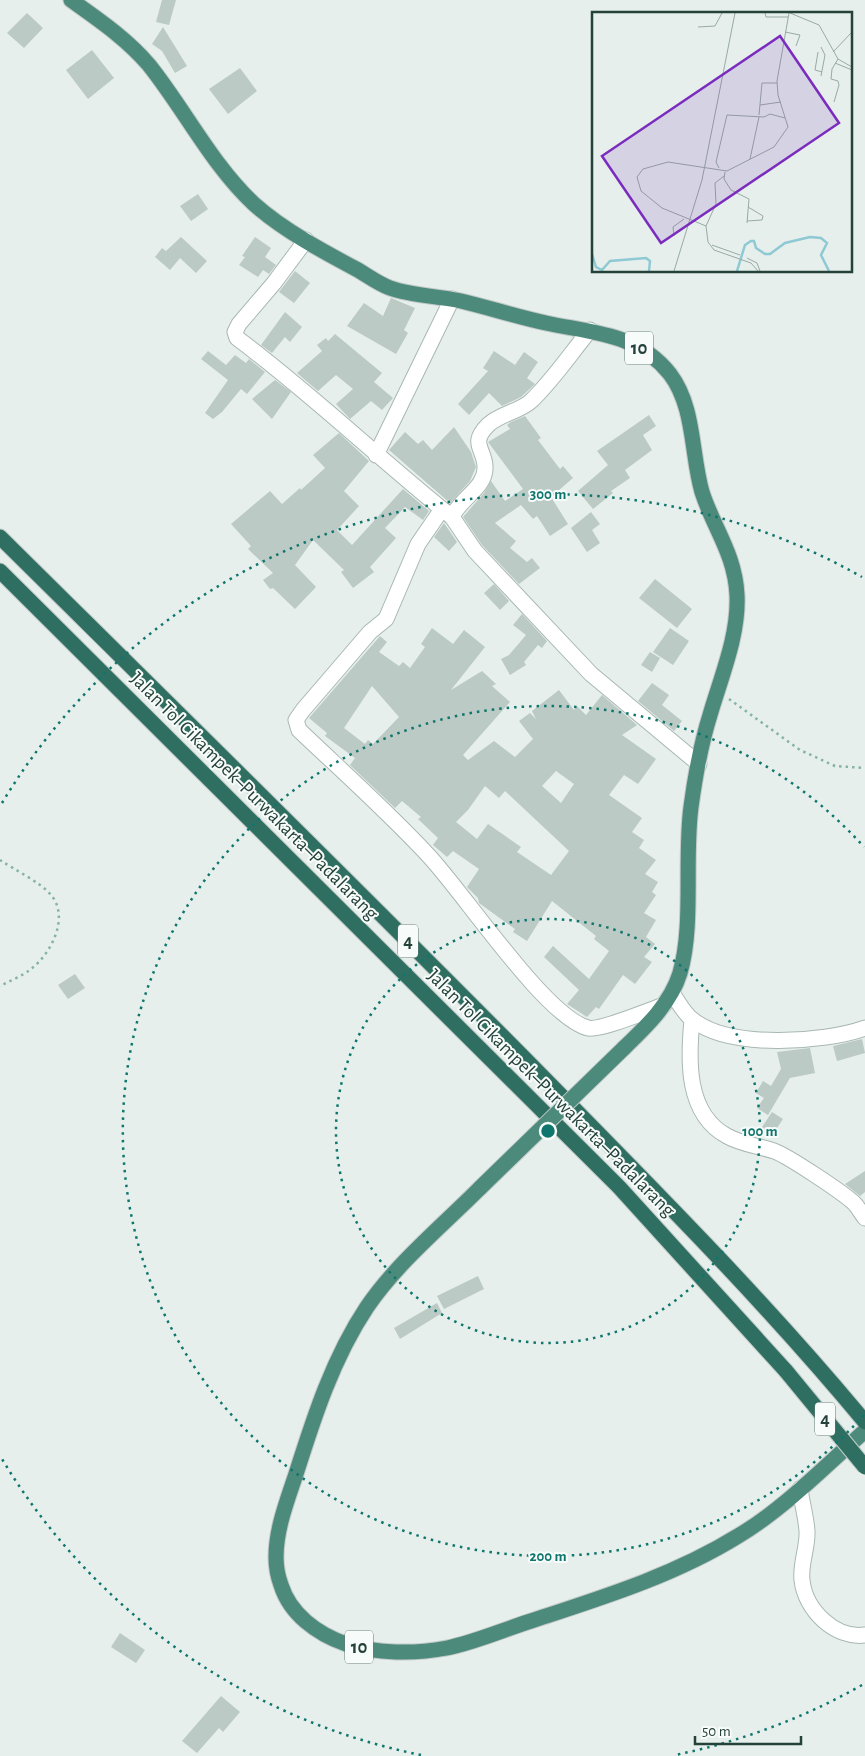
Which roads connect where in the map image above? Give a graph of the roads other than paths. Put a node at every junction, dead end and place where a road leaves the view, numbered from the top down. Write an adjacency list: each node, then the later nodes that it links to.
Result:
1 (71, 0): 2 (highway, 10)
2 (306, 240): 3 (highway, 10); 5 (street)
3 (452, 299): 4 (highway, 10); 5 (street)
4 (590, 330): 6 (street); 9 (highway, 10)
5 (376, 455): 6 (street)
6 (447, 513): 9 (street); 10 (street)
7 (0, 537): 14 (highway, Jalan Tol Cikampek–Purwakarta–Padalarang / 4)
8 (0, 571): 16 (highway, Jalan Tol Cikampek–Purwakarta–Padalarang / 4, bridge)
9 (699, 764): 10 (highway, 10)
10 (668, 999): 11 (street); 17 (highway, 10, bridge)
11 (692, 1020): 12 (street); 13 (street)
12 (865, 1028)
13 (865, 1218)
14 (865, 1422)
15 (865, 1431): 17 (highway, 10)
16 (865, 1467)
17 (800, 1489): 18 (street)
18 (865, 1635)

